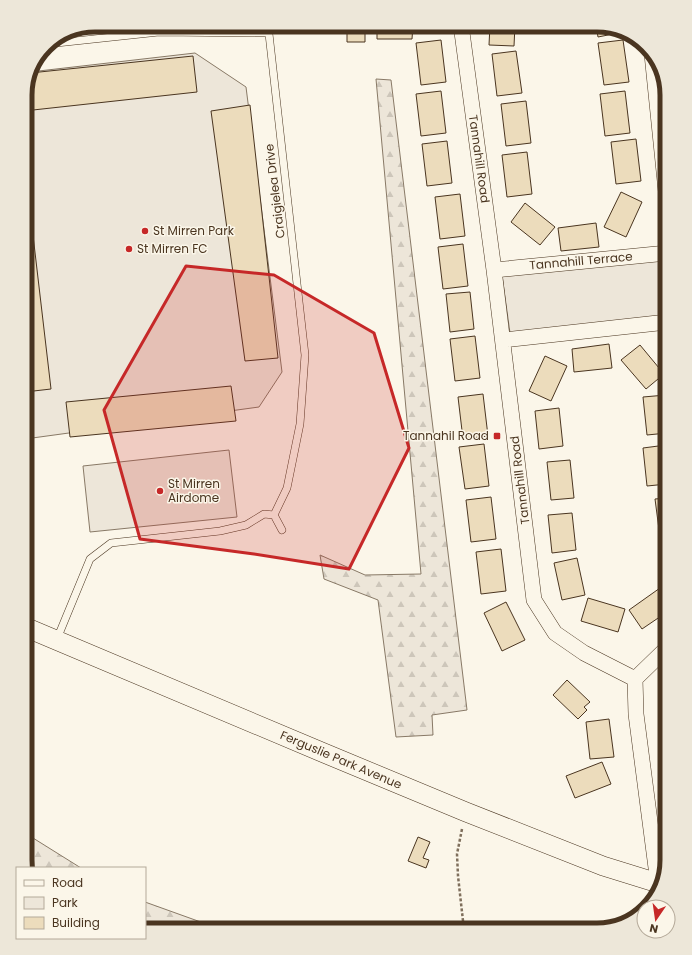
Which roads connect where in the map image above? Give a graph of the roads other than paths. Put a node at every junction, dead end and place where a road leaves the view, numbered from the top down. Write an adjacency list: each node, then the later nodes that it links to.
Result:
1 (159, 32): 5 (lane)
2 (159, 32): 4 (lane)
3 (462, 32): 9 (street, Tannahill Road)
4 (268, 33): 12 (lane, Craigielea Drive)
5 (60, 43)
6 (654, 68): 7 (street)
7 (660, 115)
8 (660, 254): 9 (street, Tannahill Terrace)
9 (494, 270): 11 (street, Tannahill Road)
10 (660, 323): 11 (street)
11 (503, 340): 17 (street, Tannahill Road)
12 (274, 515): 13 (lane); 15 (lane)
13 (282, 530)
14 (32, 629): 15 (street, Ferguslie Park Avenue)
15 (57, 640): 19 (street, Ferguslie Park Avenue)
16 (660, 655): 17 (street)
17 (635, 678): 18 (street)
18 (658, 876)
19 (655, 883)

